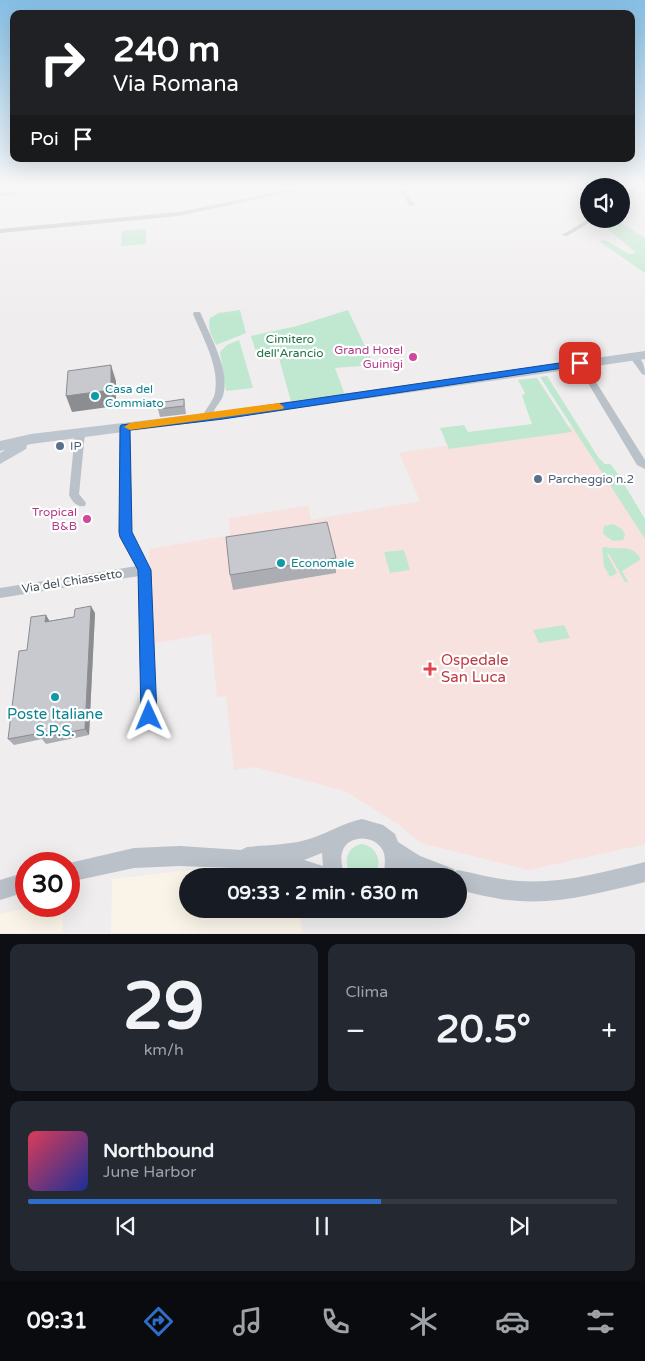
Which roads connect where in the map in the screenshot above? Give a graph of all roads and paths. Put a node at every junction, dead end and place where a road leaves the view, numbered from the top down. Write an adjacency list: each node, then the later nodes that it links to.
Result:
1 (574, 231): 2 (street)
2 (565, 236)
3 (197, 314): 7 (street)
4 (639, 355): 5 (main road); 6 (street)
5 (580, 363): 7 (main road); 11 (street)
6 (645, 372)
7 (207, 418): 8 (main road)
8 (125, 427): 9 (main road); 13 (street)
9 (80, 433): 10 (main road); 12 (street)
10 (1, 452)
11 (645, 465)
12 (82, 503)
13 (145, 570): 14 (street, Via del Chiassetto); 15 (street)
14 (0, 593)
15 (149, 716)
16 (340, 837): 17 (street); 18 (street); 20 (street)
17 (392, 849): 21 (street); 22 (street)
18 (232, 858): 19 (street); 23 (street)
19 (292, 868)
20 (333, 868)
21 (395, 868)
22 (427, 868)
23 (80, 870)
24 (645, 872): 25 (street)
25 (467, 882)

